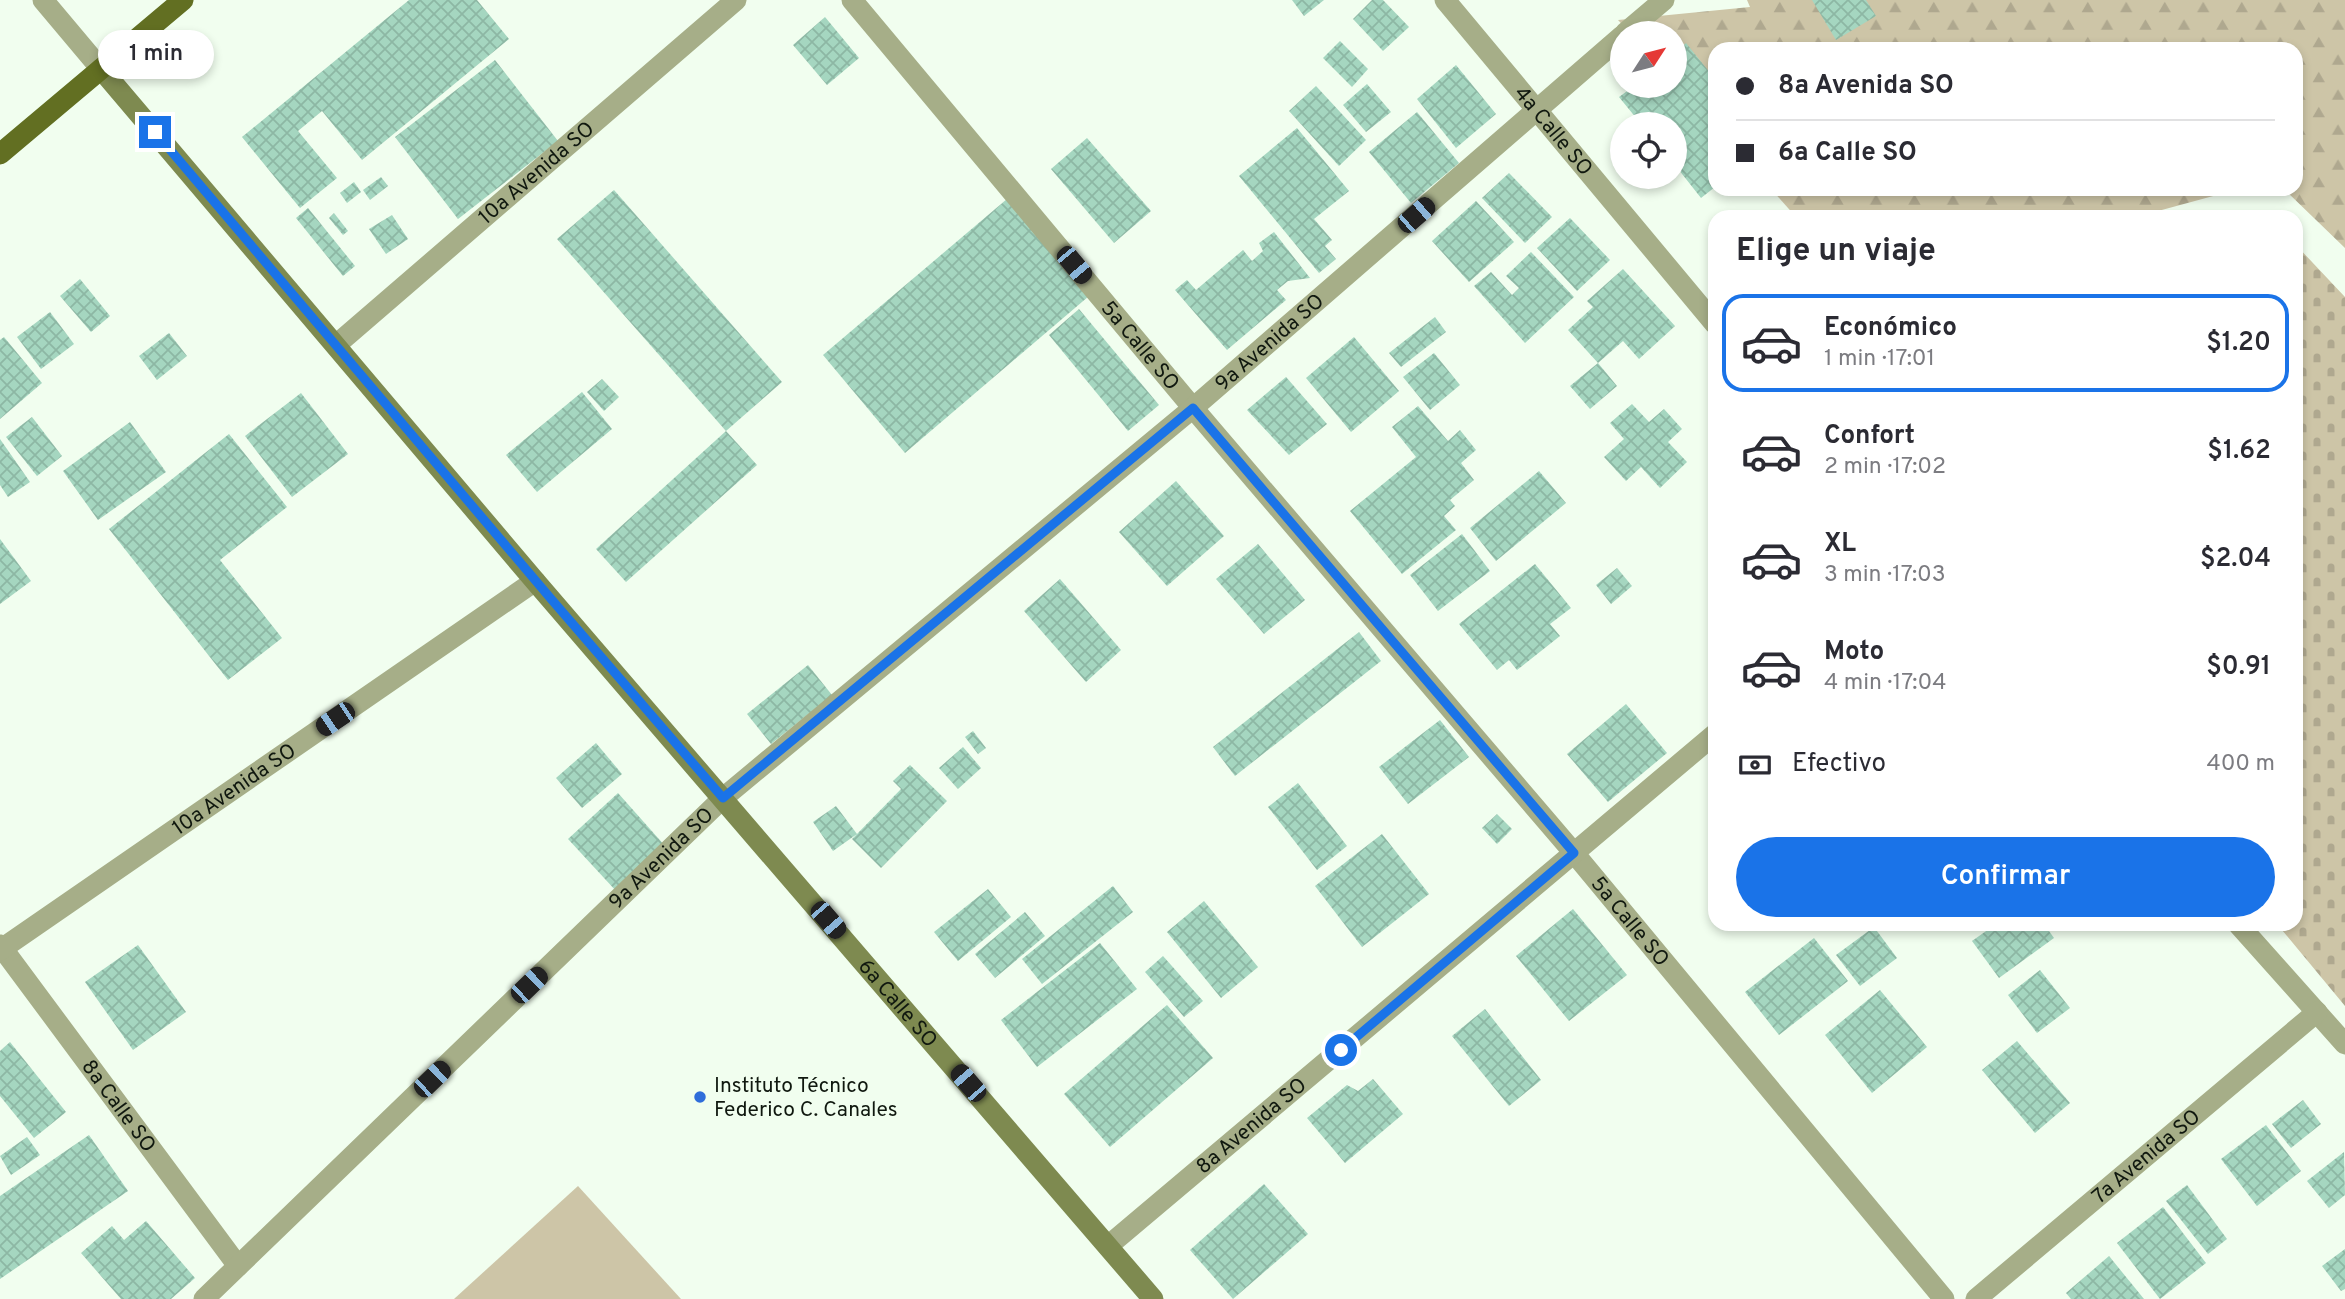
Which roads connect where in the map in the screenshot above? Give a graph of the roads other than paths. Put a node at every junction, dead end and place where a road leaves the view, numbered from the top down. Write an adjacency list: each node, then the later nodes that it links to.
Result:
1 (43, 0): 9 (street)
2 (183, 0): 9 (main road)
3 (736, 0): 13 (street, 10a Avenida SO)
4 (852, 0): 14 (street, 5a Calle SO)
5 (1445, 0): 10 (street, 4a Calle SO)
6 (1664, 0): 7 (street, 9a Avenida SO)
7 (1640, 21)
8 (1610, 47): 10 (street, 9a Avenida SO)
9 (101, 69): 11 (main road); 13 (street, 6a Calle SO)
10 (1537, 110): 12 (street, 4a Calle SO); 14 (street, 9a Avenida SO)
11 (0, 154)
12 (1708, 316)
13 (336, 345): 15 (street, 6a Calle SO)
14 (1193, 408): 17 (street, 9a Avenida SO); 18 (street, 5a Calle SO)
15 (535, 580): 17 (street, 6a Calle SO); 20 (street, 10a Avenida SO)
16 (1708, 740): 18 (street, 8a Avenida SO)
17 (723, 798): 23 (street, 6a Calle SO); 24 (street, 9a Avenida SO)
18 (1574, 853): 23 (street, 8a Avenida SO); 27 (street, 5a Calle SO)
19 (2244, 931): 21 (street)
20 (1, 948): 24 (street, 8a Calle SO)
21 (2317, 1012): 22 (street); 28 (street, 7a Avenida SO)
22 (2345, 1044)
23 (1108, 1246): 26 (street, 6a Calle SO)
24 (238, 1266): 25 (street, 9a Avenida SO)
25 (204, 1299)
26 (1153, 1299)
27 (1944, 1299)
28 (1976, 1299)

